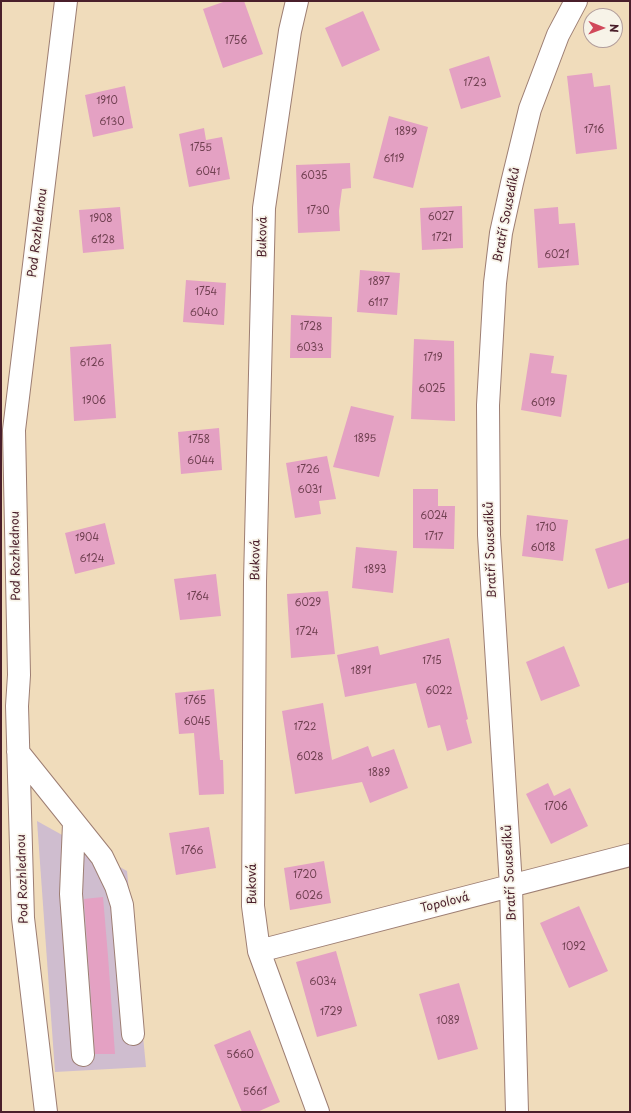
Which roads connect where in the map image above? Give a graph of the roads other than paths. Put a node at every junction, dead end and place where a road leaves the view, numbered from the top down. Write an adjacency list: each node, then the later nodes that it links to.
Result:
1 (66, 1): 4 (street, Pod Rozhlednou)
2 (297, 1): 8 (street, Buková)
3 (576, 1): 7 (street, Bratří Sousedíků)
4 (18, 752): 5 (street); 11 (street, Pod Rozhlednou)
5 (74, 824): 9 (street); 10 (street)
6 (630, 856): 7 (street, Topolová)
7 (511, 886): 8 (street, Topolová); 13 (street, Bratří Sousedíků)
8 (259, 951): 12 (street, Buková)
9 (133, 1034)
10 (83, 1055)
11 (46, 1112)
12 (318, 1112)
13 (517, 1112)

